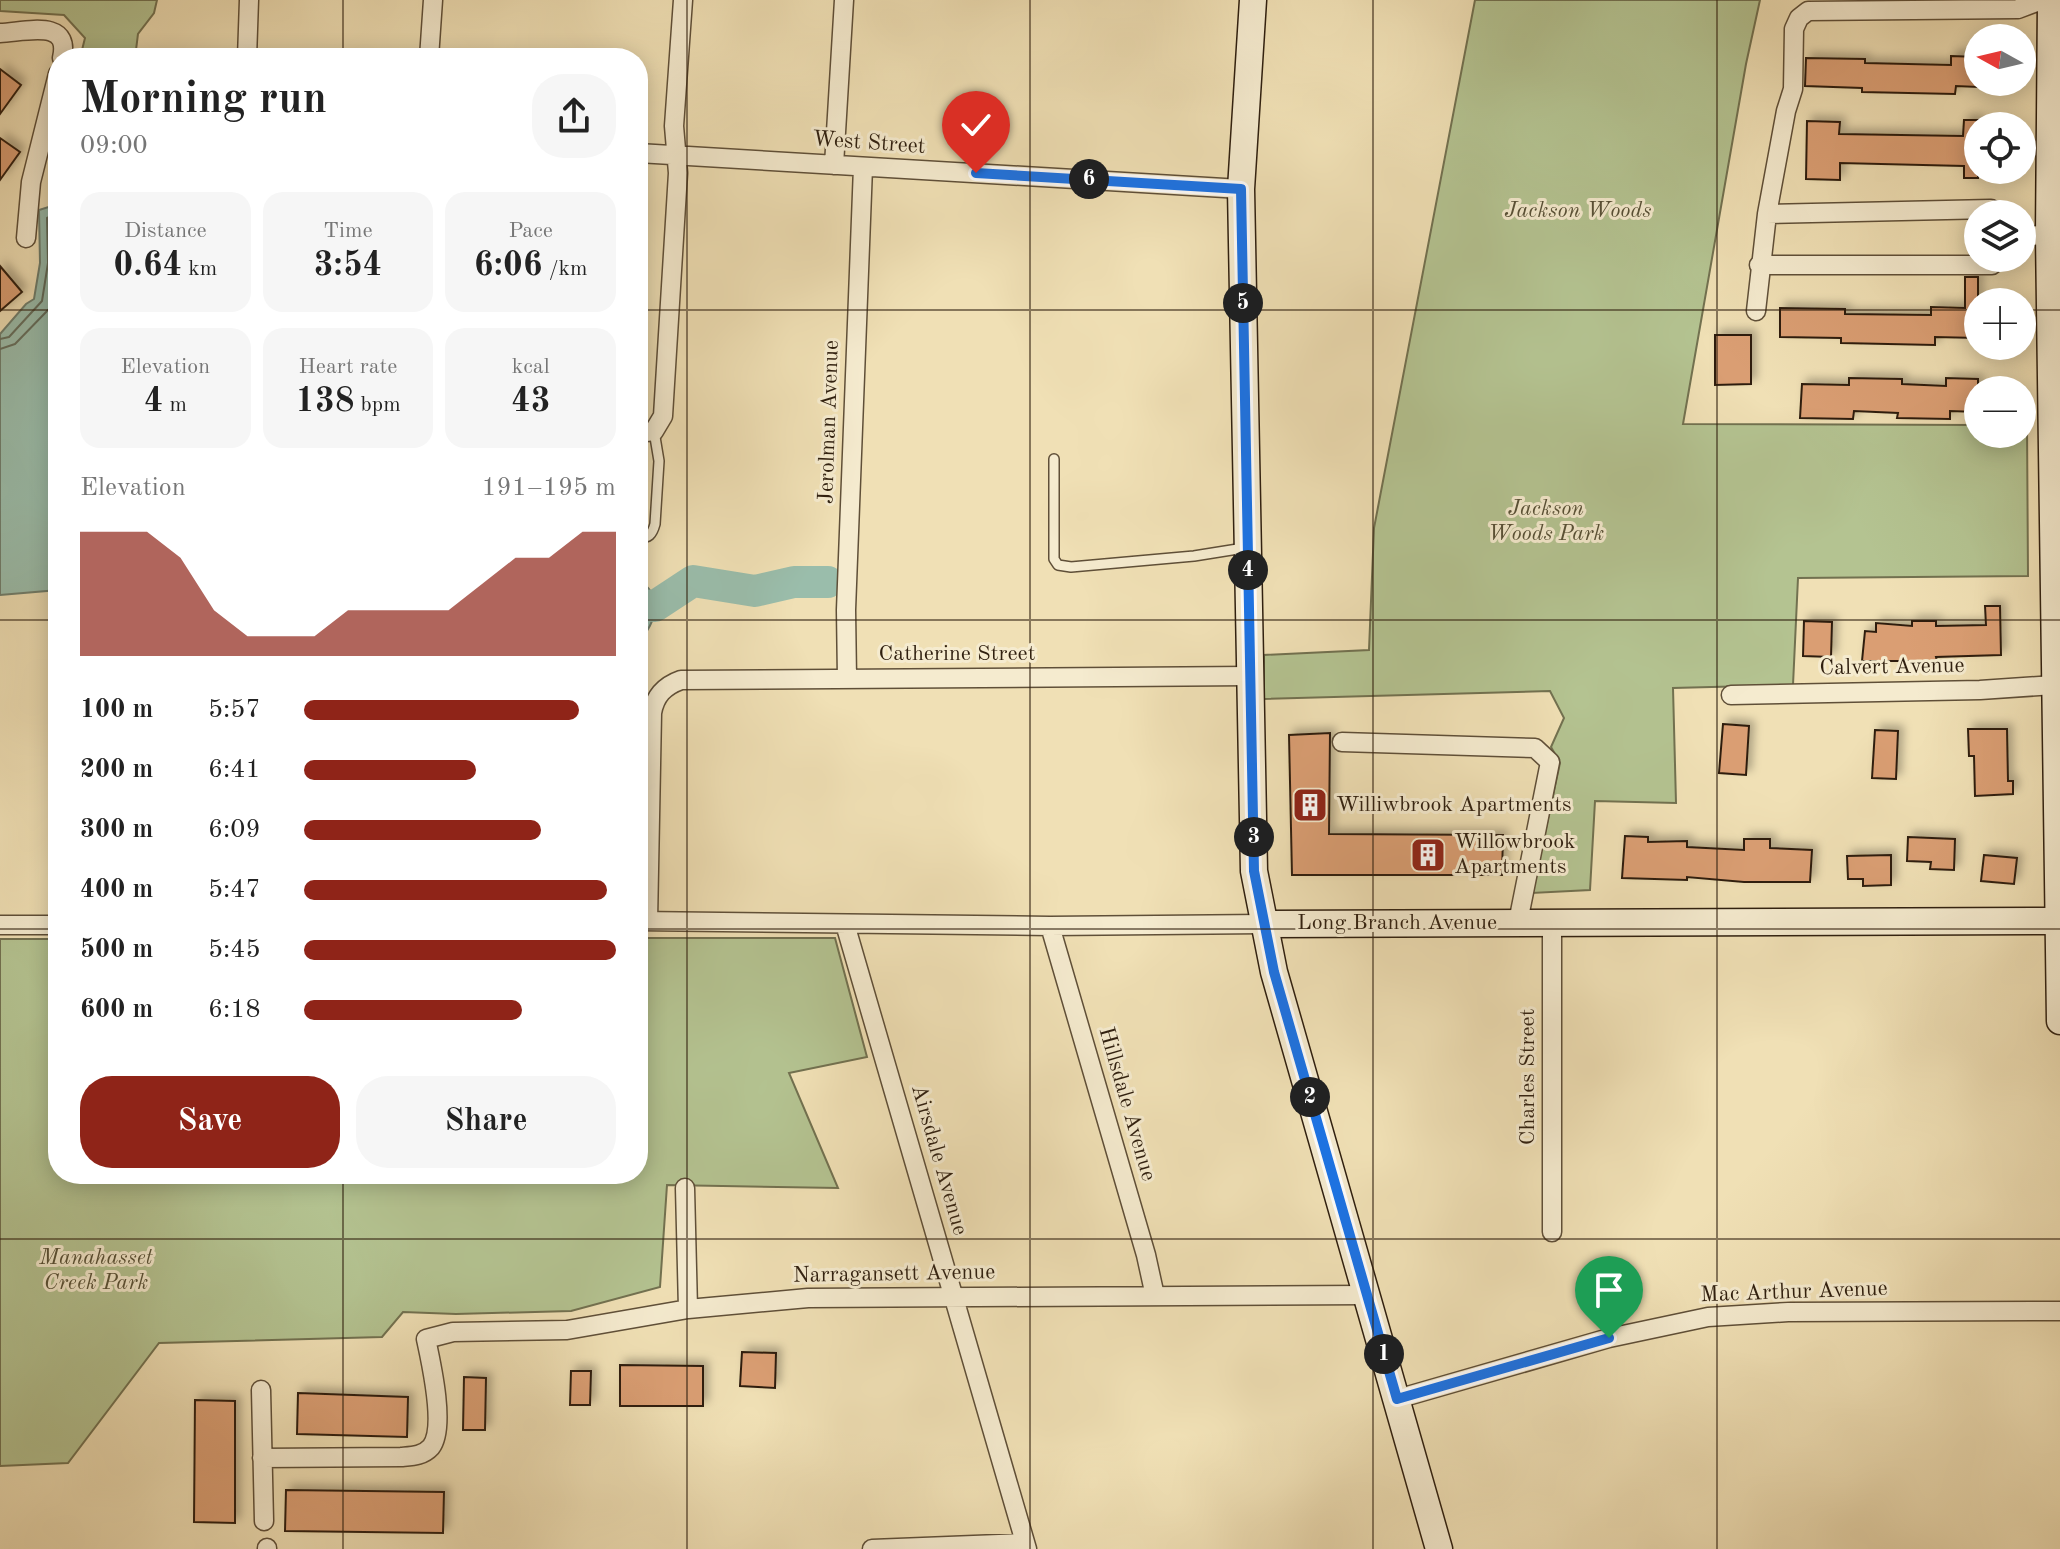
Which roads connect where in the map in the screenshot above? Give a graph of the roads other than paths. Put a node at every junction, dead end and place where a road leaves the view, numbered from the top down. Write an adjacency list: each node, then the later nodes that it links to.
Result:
1 (249, 0): 10 (street)
2 (433, 0): 11 (street)
3 (683, 0): 14 (street)
4 (844, 0): 15 (street)
5 (1253, 0): 17 (street)
6 (2042, 0): 19 (street)
7 (2051, 0): 21 (street)
8 (0, 33): 9 (street)
9 (64, 48)
10 (247, 48)
11 (430, 48)
12 (48, 114): 22 (street)
13 (648, 154): 14 (street, West Street)
14 (676, 155): 15 (street, West Street); 26 (street)
15 (834, 165): 16 (street, West Street)
16 (863, 167): 17 (street, West Street); 32 (street, Jerolman Avenue)
17 (1241, 189): 30 (street)
18 (1964, 210): 19 (street)
19 (1767, 214): 23 (street)
20 (2036, 235): 21 (street)
21 (2049, 235): 33 (street)
22 (26, 238)
23 (1759, 265): 24 (street); 25 (street)
24 (1964, 265)
25 (1756, 311)
26 (648, 431)
27 (648, 436): 29 (lane)
28 (1054, 459): 30 (lane)
29 (648, 537)
30 (1247, 548): 31 (street)
31 (1251, 676): 32 (street, Catherine Street); 43 (street)
32 (847, 679): 36 (street, Catherine Street)
33 (2057, 685): 34 (street, Calvert Avenue); 37 (street)
34 (1731, 695)
35 (1342, 742): 40 (street)
36 (648, 805)
37 (2059, 837): 39 (street)
38 (648, 921): 42 (street, Long Branch Avenue)
39 (2060, 921): 41 (street, Long Branch Avenue); 47 (street)
40 (1518, 922): 41 (street, Long Branch Avenue); 43 (street, Long Branch Avenue)
41 (1552, 922): 49 (street, Charles Street)
42 (845, 924): 46 (street, Long Branch Avenue); 52 (street, Airsdale Avenue)
43 (1264, 924): 46 (street, Long Branch Avenue); 50 (street)
44 (0, 925): 45 (street)
45 (48, 925)
46 (1050, 926): 51 (street, Hillsdale Avenue)
47 (2060, 1021)
48 (685, 1188): 53 (street)
49 (1552, 1232)
50 (1367, 1295): 51 (street, Narragansett Avenue); 56 (street)
51 (1155, 1296): 52 (street, Narragansett Avenue)
52 (954, 1297): 53 (street, Narragansett Avenue); 59 (street, Airsdale Avenue)
53 (688, 1309): 57 (street, Narragansett Avenue)
54 (2060, 1311): 56 (street, Mac Arthur Avenue)
55 (261, 1390): 57 (street)
56 (1397, 1399): 61 (street)
57 (262, 1458): 58 (street)
58 (264, 1521)
59 (1026, 1546): 60 (street)
60 (872, 1549)
61 (1439, 1549)

